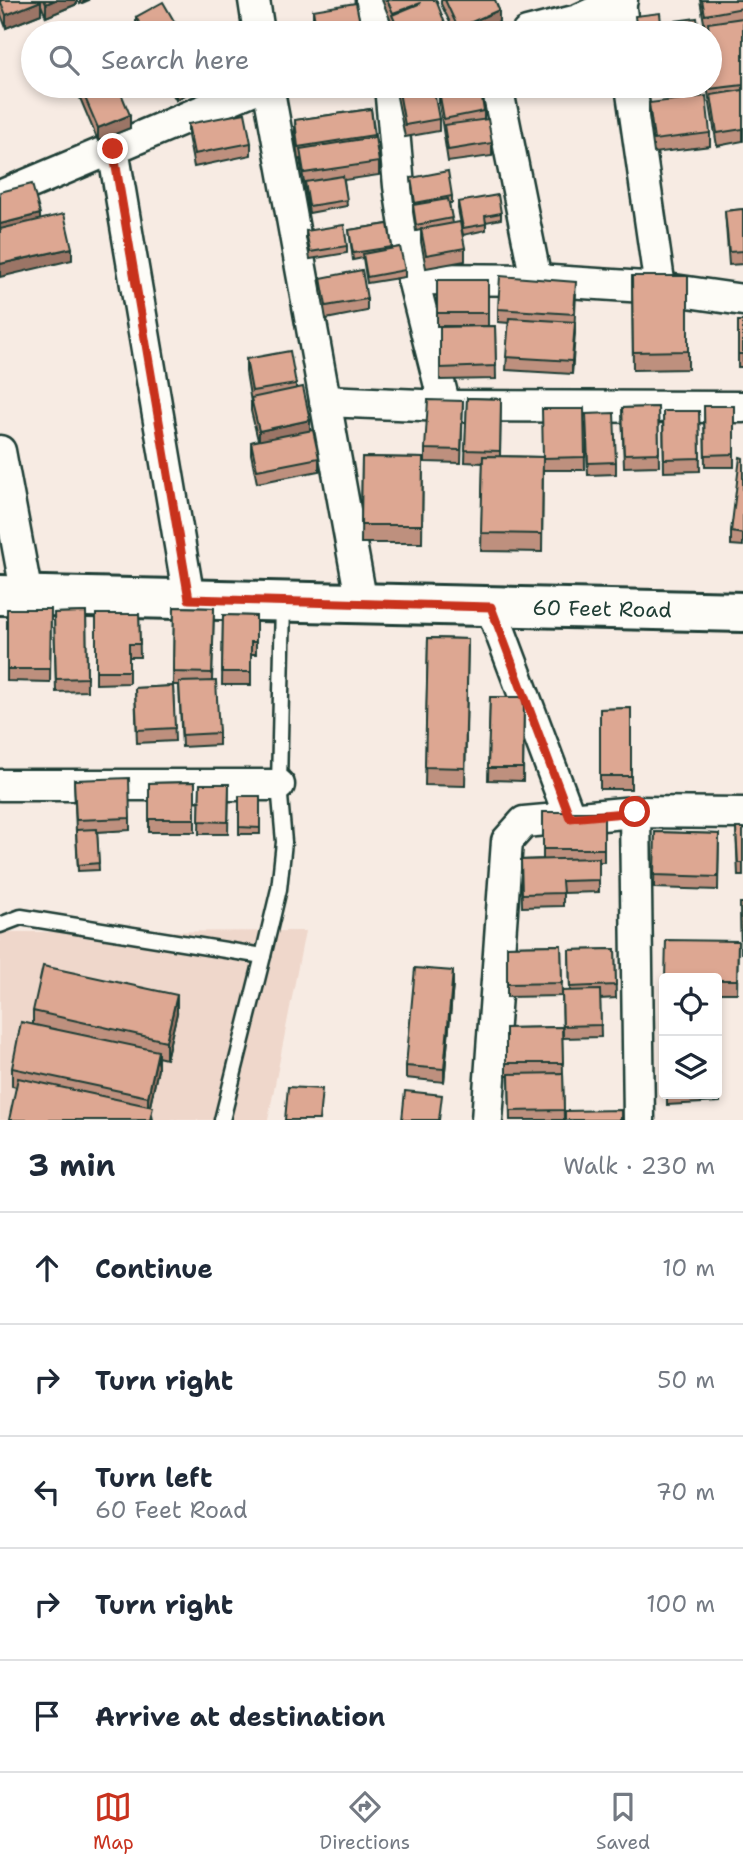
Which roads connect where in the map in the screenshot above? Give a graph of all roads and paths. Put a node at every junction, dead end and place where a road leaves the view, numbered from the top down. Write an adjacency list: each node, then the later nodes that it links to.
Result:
1 (371, 0): 3 (street)
2 (621, 0): 4 (street); 5 (street)
3 (376, 21)
4 (574, 21)
5 (623, 21)
6 (233, 98): 11 (street)
7 (270, 98): 17 (street)
8 (391, 98): 13 (street)
9 (499, 98): 14 (street)
10 (633, 98): 15 (street)
11 (113, 149): 12 (street); 22 (street)
12 (0, 196)
13 (413, 279): 14 (street); 18 (street)
14 (536, 280): 15 (street)
15 (660, 288): 16 (street)
16 (743, 300)
17 (325, 401): 18 (street); 24 (street)
18 (446, 406): 19 (street)
19 (743, 407)
20 (0, 451): 21 (street)
21 (14, 595): 22 (street, 60 Feet Road)
22 (189, 599): 23 (street, 60 Feet Road)
23 (283, 601): 24 (street, 60 Feet Road); 28 (lane)
24 (362, 604): 25 (street, 60 Feet Road)
25 (491, 607): 26 (street, 60 Feet Road); 31 (street)
26 (743, 612)
27 (0, 785): 28 (street)
28 (279, 785): 33 (lane)
29 (635, 812): 30 (street); 31 (street); 36 (street)
30 (743, 813)
31 (570, 818): 35 (street)
32 (0, 925): 33 (lane)
33 (263, 956): 34 (lane)
34 (222, 1120)
35 (487, 1120)
36 (639, 1120)

